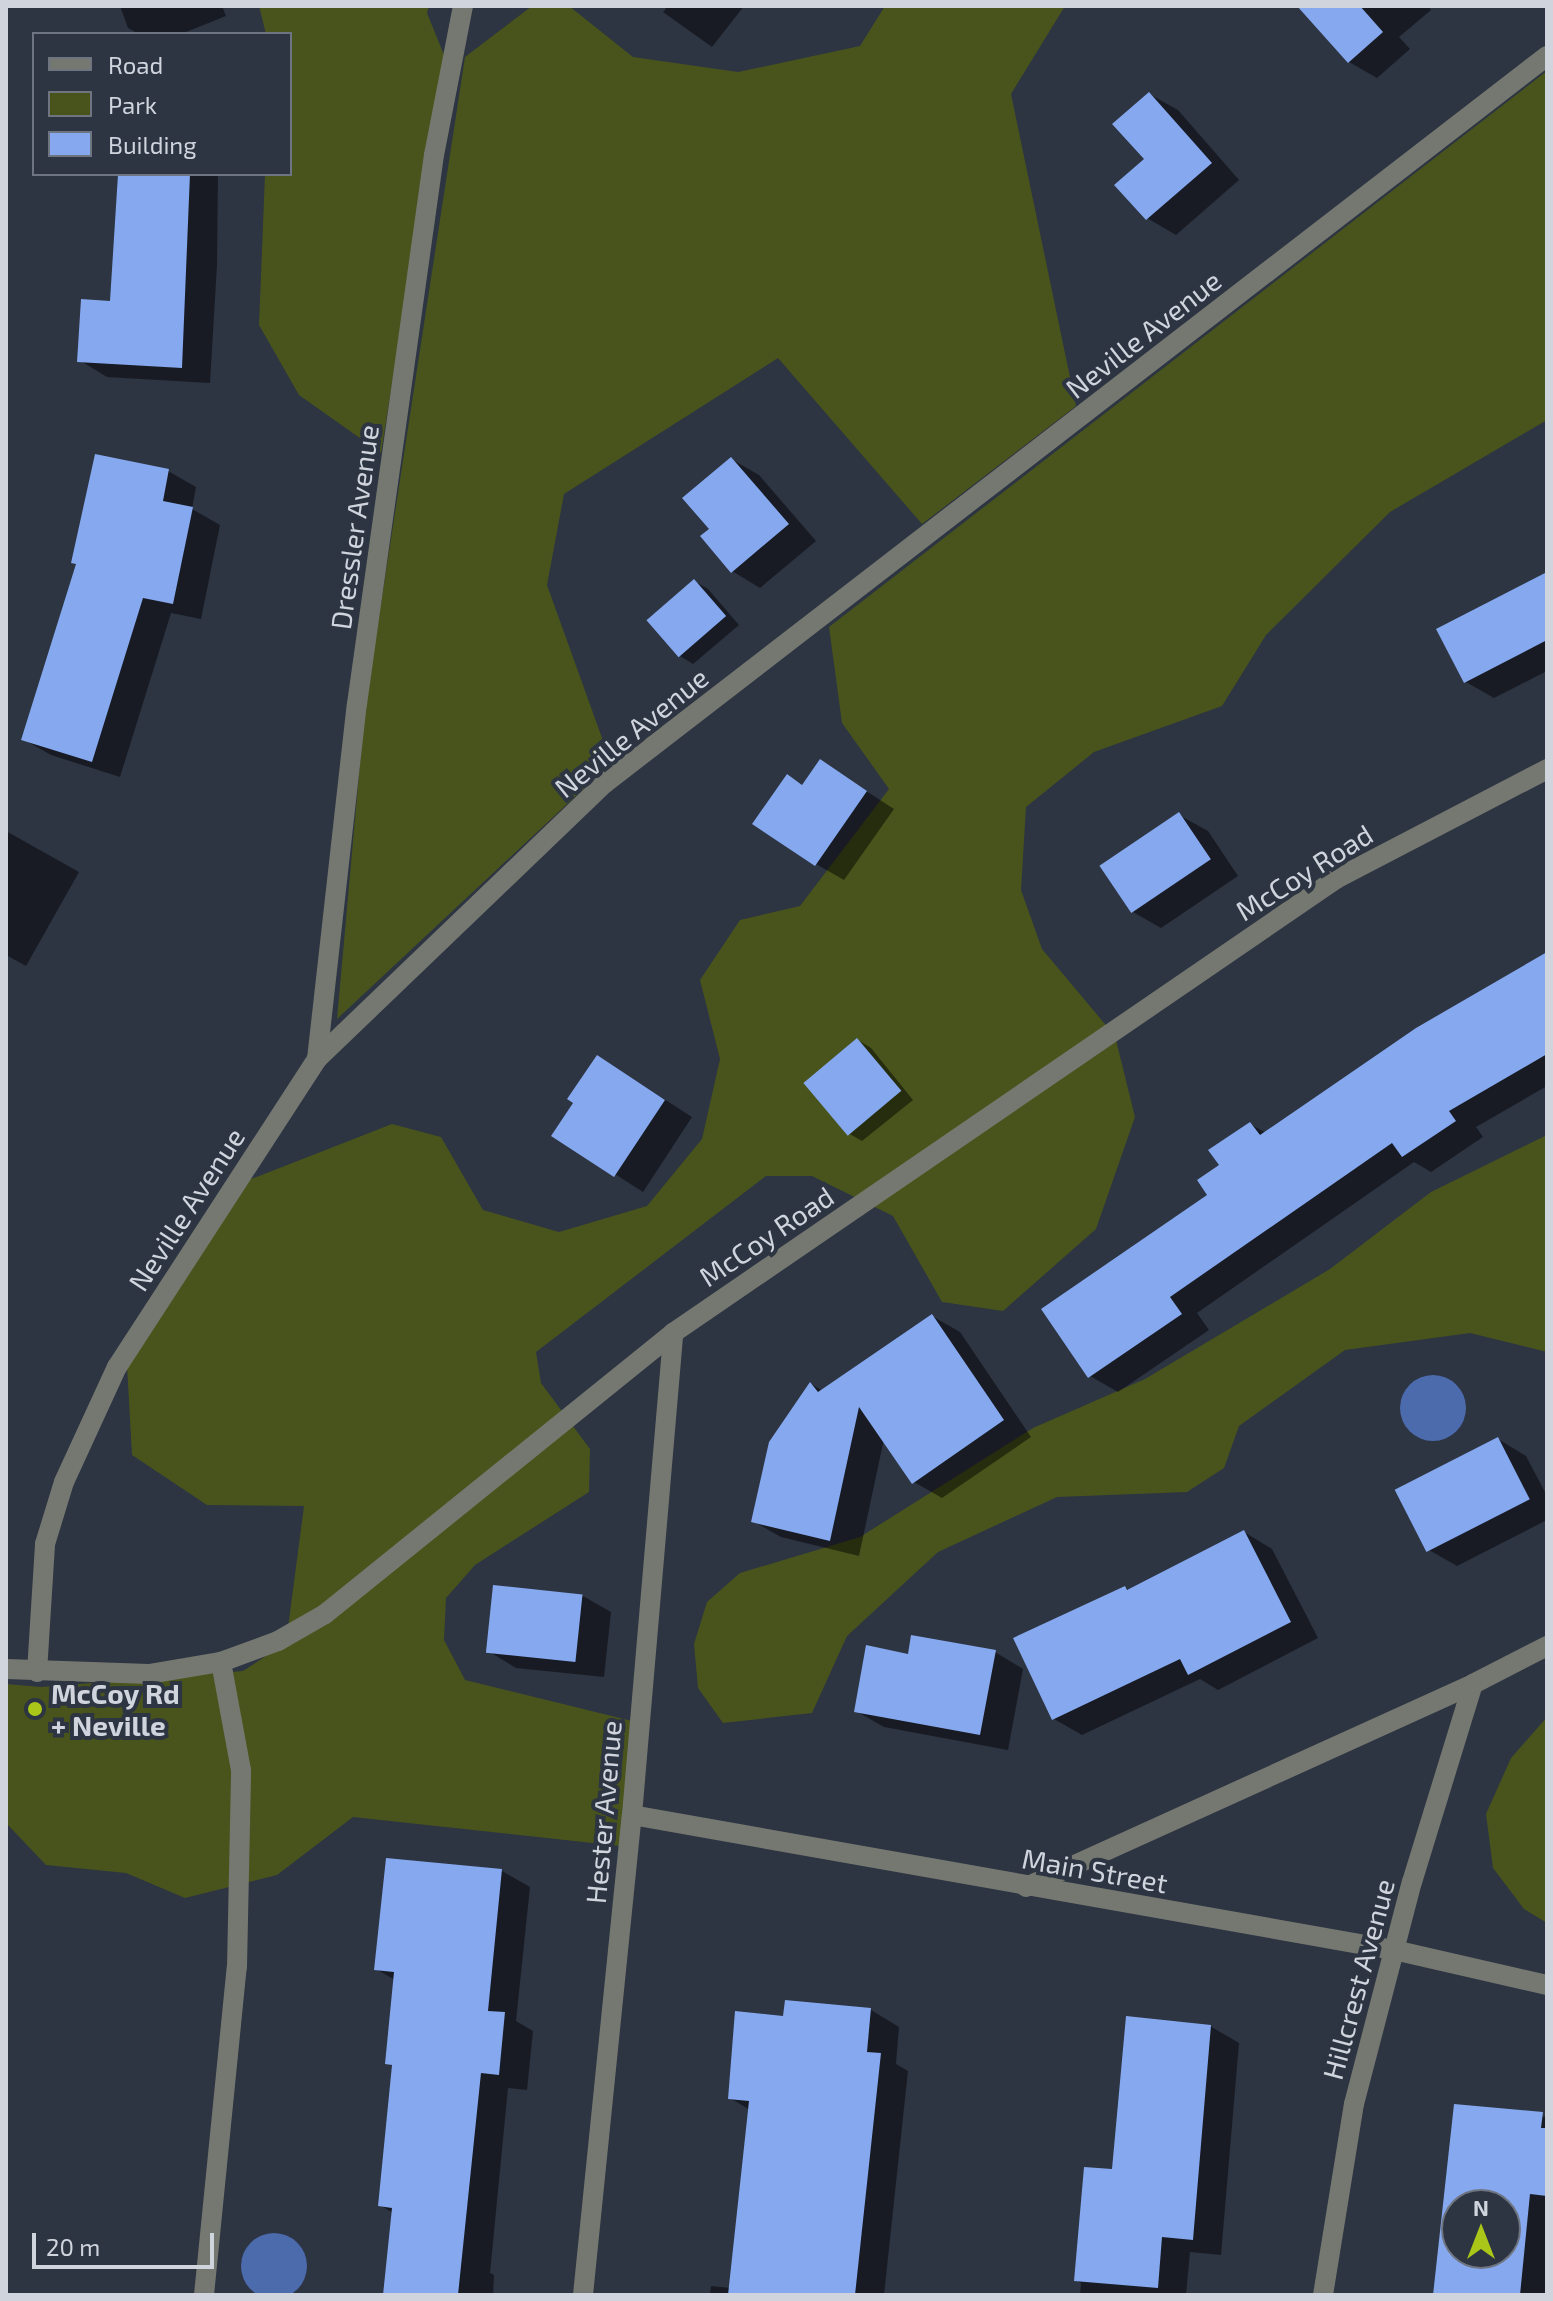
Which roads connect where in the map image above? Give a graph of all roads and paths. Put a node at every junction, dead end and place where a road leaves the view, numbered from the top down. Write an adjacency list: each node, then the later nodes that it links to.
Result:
1 (463, 6): 4 (street, Dressler Avenue)
2 (1547, 56): 4 (street, Neville Avenue)
3 (1547, 769): 5 (street, McCoy Road)
4 (317, 1059): 9 (street, Neville Avenue)
5 (673, 1333): 7 (street, McCoy Road); 11 (street, Hester Avenue)
6 (1547, 1646): 10 (street)
7 (221, 1662): 9 (street, McCoy Road); 15 (street)
8 (6, 1669): 9 (street, McCoy Road)
9 (37, 1672)
10 (1473, 1684): 12 (street); 13 (street, Hillcrest Avenue)
11 (632, 1815): 12 (street, Main Street); 16 (street, Hester Avenue)
12 (1026, 1887): 13 (street, Main Street)
13 (1394, 1950): 14 (street, Main Street); 17 (street, Hillcrest Avenue)
14 (1547, 1985)
15 (204, 2295)
16 (583, 2295)
17 (1323, 2295)

